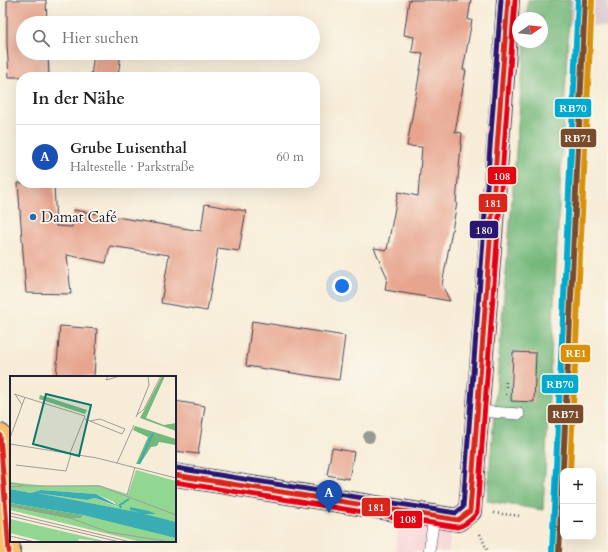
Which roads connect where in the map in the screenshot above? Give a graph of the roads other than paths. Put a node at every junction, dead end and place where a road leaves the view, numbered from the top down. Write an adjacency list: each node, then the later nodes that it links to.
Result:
1 (508, 0): 2 (street)
2 (478, 411): 3 (lane); 6 (street)
3 (519, 414)
4 (3, 450): 7 (main road)
5 (176, 475): 6 (street)
6 (434, 517): 8 (lane)
7 (9, 552)
8 (429, 552)

